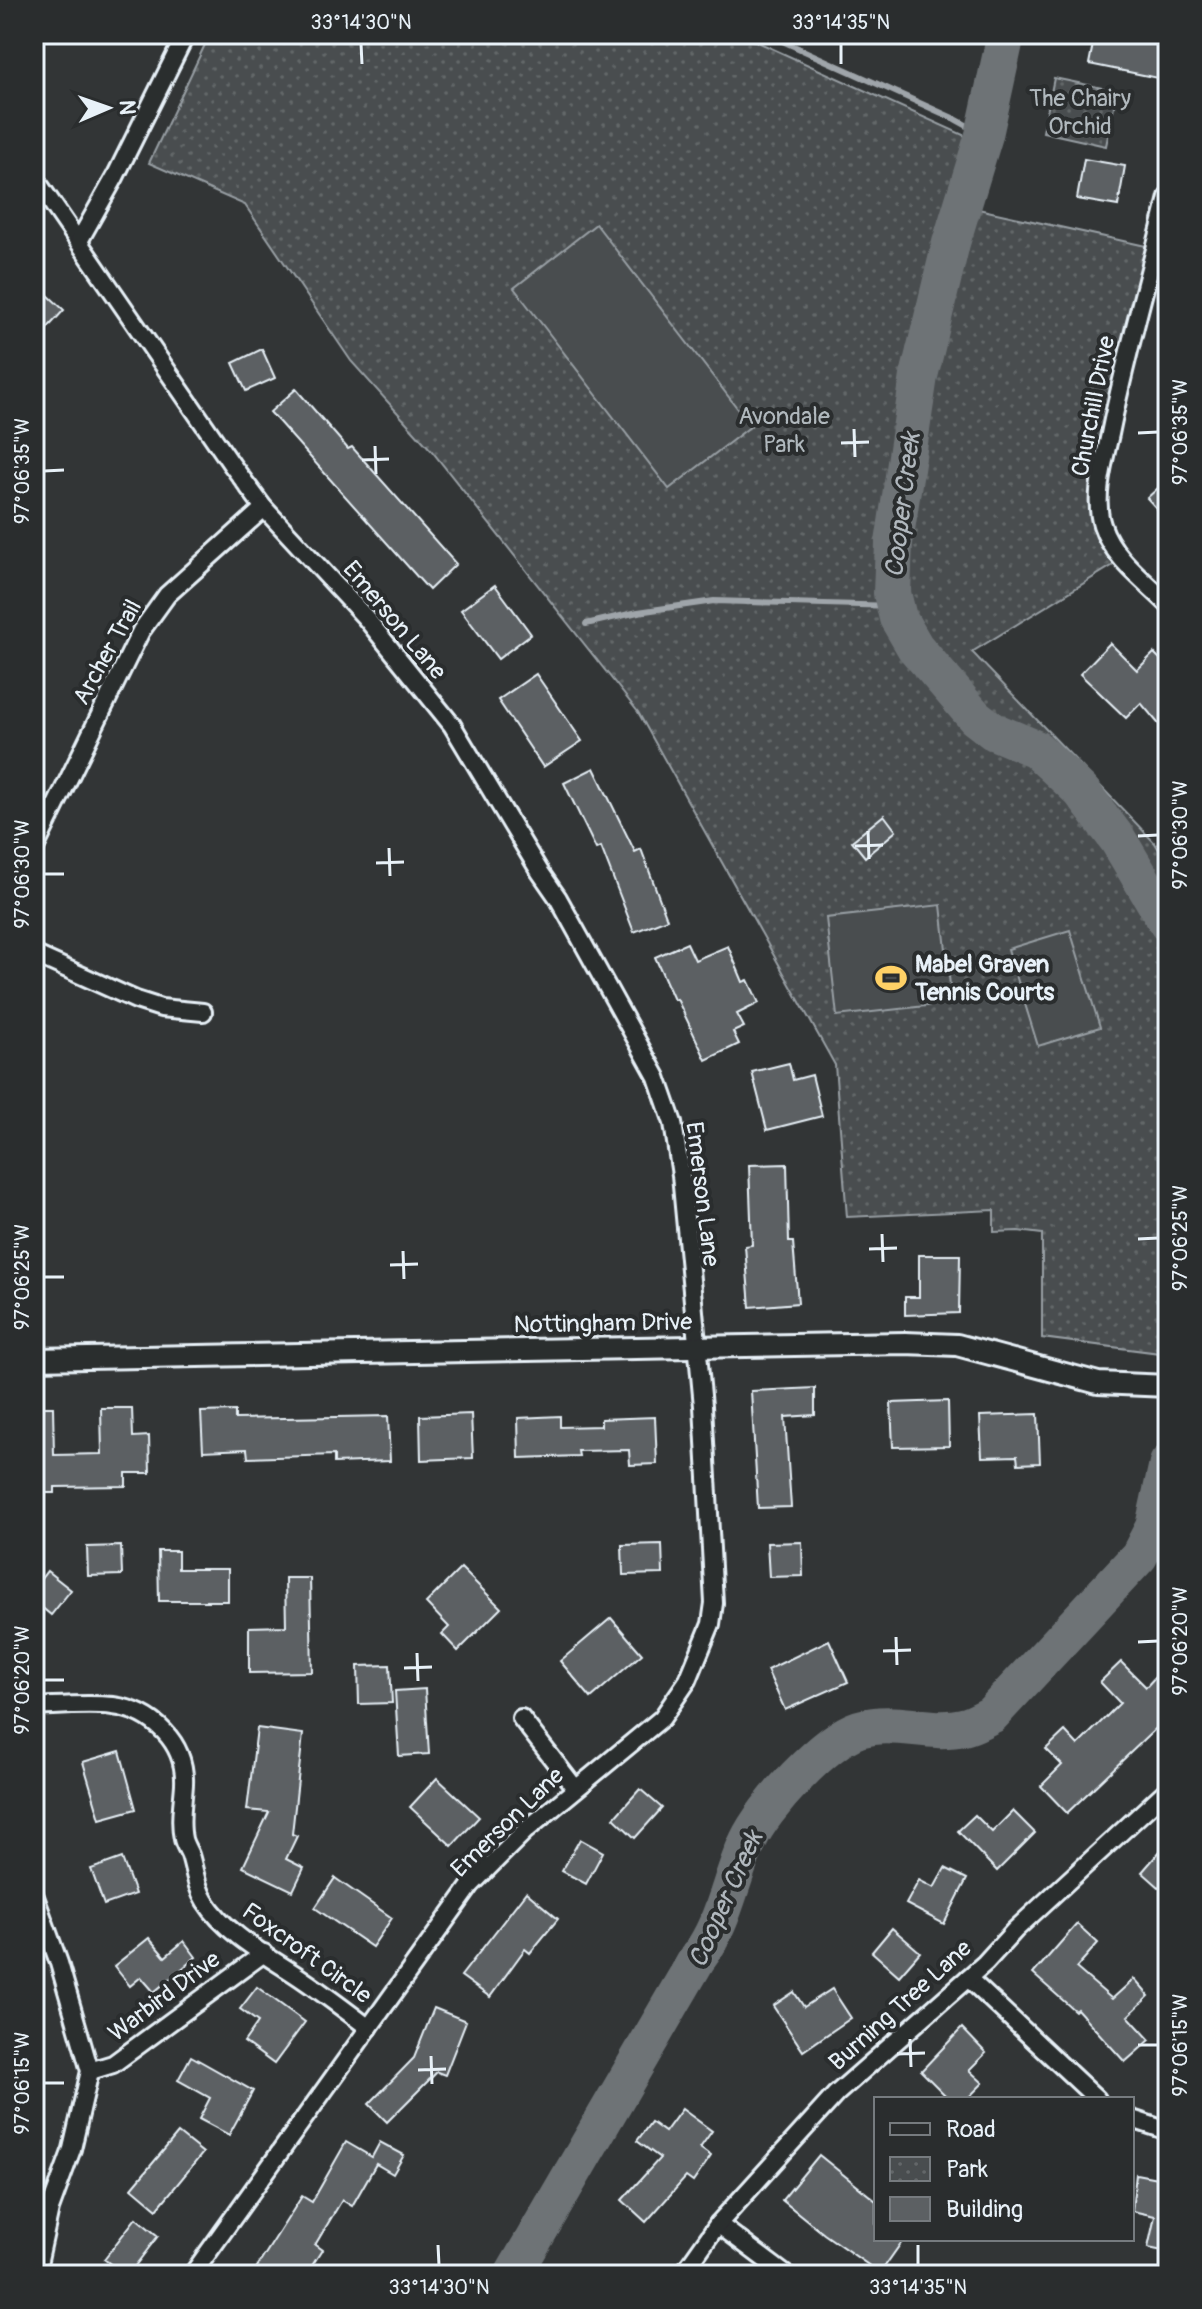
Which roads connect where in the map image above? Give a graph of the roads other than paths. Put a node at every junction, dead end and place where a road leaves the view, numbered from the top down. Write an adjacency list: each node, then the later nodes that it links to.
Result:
1 (186, 34): 5 (street)
2 (34, 179): 5 (street, Emerson Lane)
3 (1168, 197): 4 (street, Churchill Drive)
4 (1165, 223): 7 (street, Churchill Drive)
5 (79, 241): 6 (street, Emerson Lane)
6 (264, 508): 8 (street, Archer Trail); 11 (street, Emerson Lane)
7 (1168, 604)
8 (34, 850)
9 (34, 954): 10 (street)
10 (203, 1012)
11 (698, 1347): 12 (street, Nottingham Drive); 13 (street, Nottingham Drive); 16 (street, Emerson Lane)
12 (34, 1359)
13 (1168, 1386)
14 (34, 1707): 19 (street, Foxcroft Circle)
15 (521, 1718): 16 (street)
16 (575, 1788): 21 (street, Emerson Lane)
17 (1168, 1789): 20 (street, Burning Tree Lane)
18 (34, 1894): 22 (street, Warbird Drive)
19 (264, 1953): 21 (street, Foxcroft Circle); 22 (street, Warbird Drive)
20 (968, 1978): 23 (street); 26 (street, Burning Tree Lane)
21 (369, 2028): 28 (street, Emerson Lane)
22 (90, 2071): 27 (street, Warbird Drive)
23 (1095, 2097)
24 (1134, 2120): 25 (street)
25 (1168, 2131)
26 (718, 2224): 29 (street, Burning Tree Lane); 30 (street)
27 (38, 2264)
28 (192, 2275)
29 (682, 2275)
30 (786, 2275)

